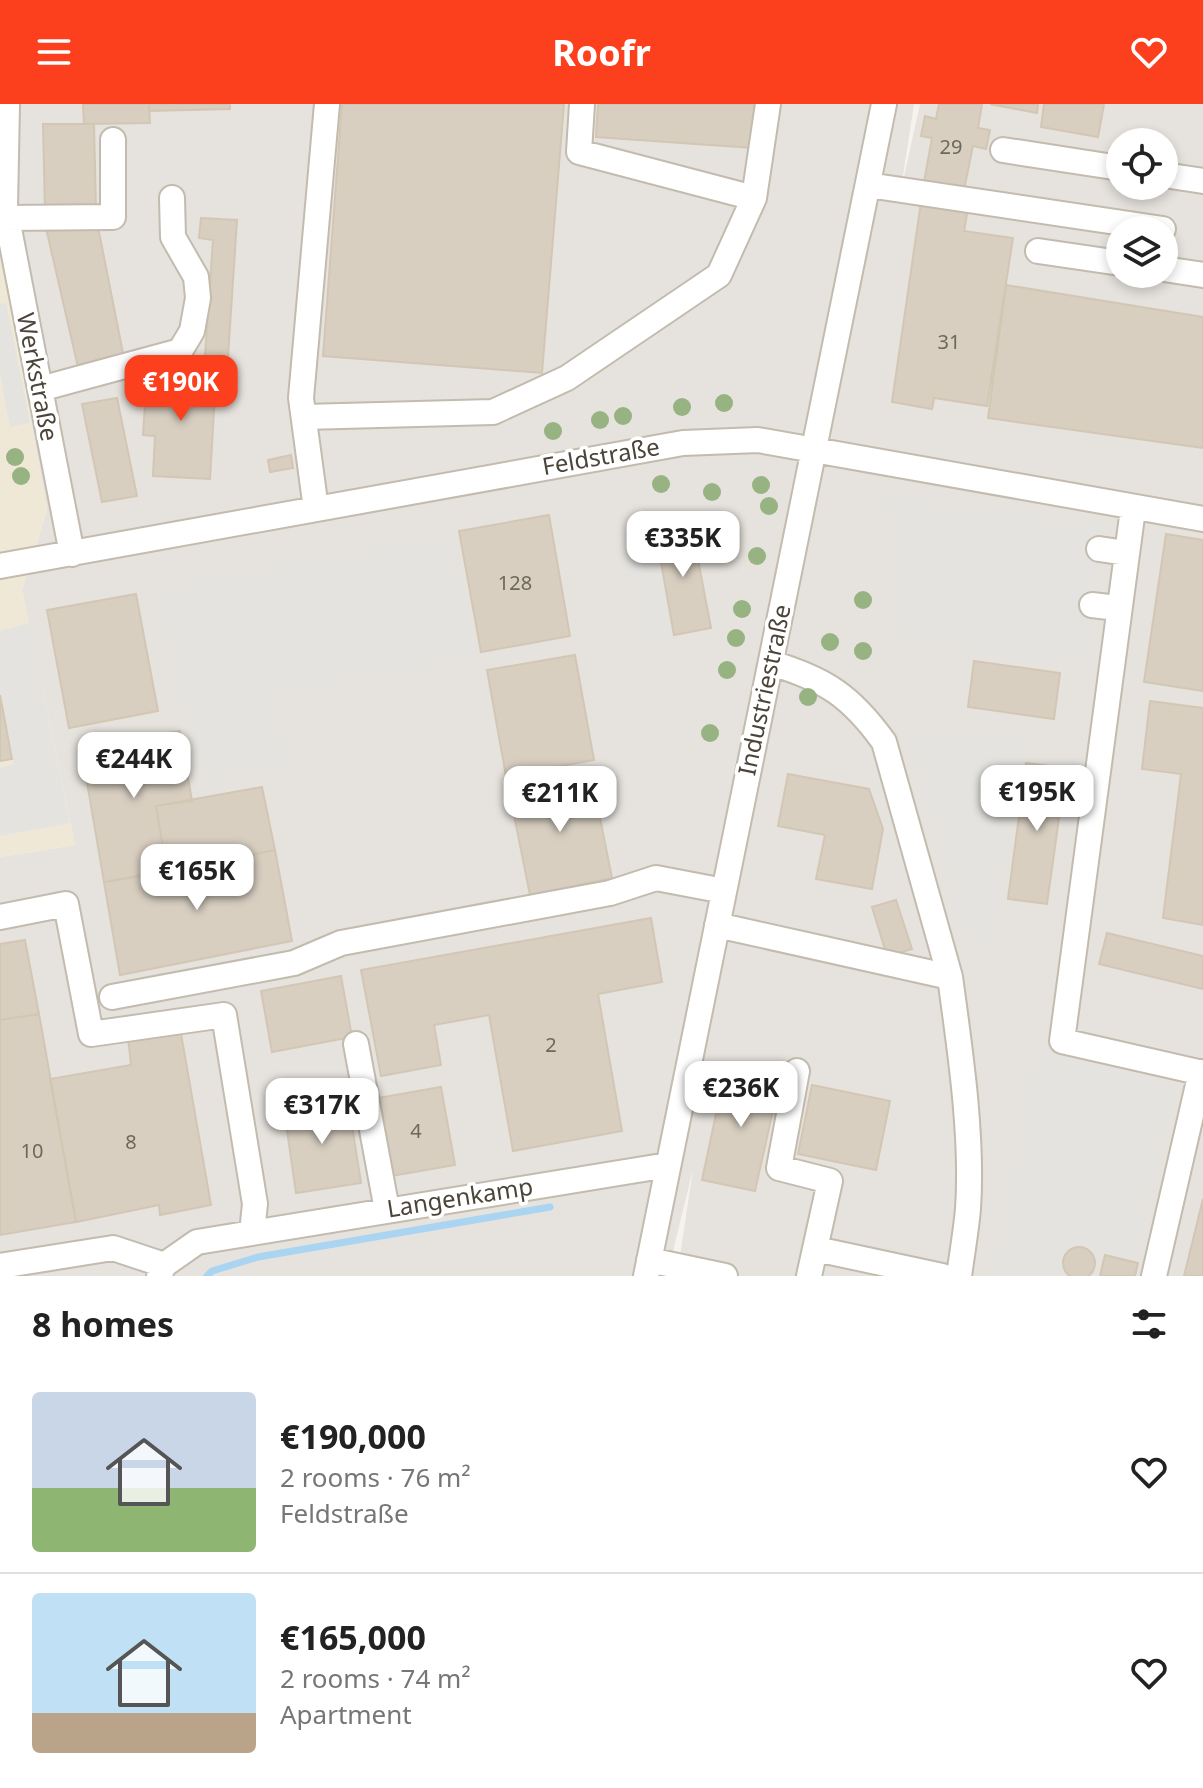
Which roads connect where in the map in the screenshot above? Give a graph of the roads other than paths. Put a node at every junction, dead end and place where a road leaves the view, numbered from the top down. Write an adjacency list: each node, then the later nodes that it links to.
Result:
1 (7, 104): 14 (street, Werkstraße)
2 (327, 104): 21 (street)
3 (582, 104): 13 (street)
4 (768, 104): 13 (street)
5 (884, 104): 11 (street, Industriestraße)
6 (113, 140): 14 (street)
7 (1003, 150): 8 (street)
8 (1106, 166)
9 (1178, 177): 10 (street)
10 (1203, 181)
11 (868, 185): 15 (street); 22 (street, Industriestraße)
12 (172, 198): 20 (street)
13 (754, 198): 21 (street)
14 (6, 218): 20 (street, Werkstraße)
15 (1106, 220)
16 (1038, 251): 17 (street)
17 (1106, 261)
18 (1178, 271): 19 (street)
19 (1203, 275)
20 (40, 389): 28 (street, Werkstraße)
21 (304, 417): 23 (street)
22 (815, 449): 23 (street, Feldstraße); 24 (street, Feldstraße); 32 (street, Industriestraße)
23 (316, 509): 28 (street, Feldstraße)
24 (1133, 509): 25 (street, Feldstraße); 27 (street)
25 (1203, 519)
26 (1099, 549): 27 (street)
27 (1126, 553): 31 (street)
28 (72, 554): 29 (street, Feldstraße)
29 (0, 566)
30 (1092, 605): 31 (street)
31 (1117, 608): 40 (street)
32 (771, 663): 33 (street, Industriestraße); 36 (street)
33 (724, 891): 35 (street, Industriestraße); 37 (street)
34 (0, 917): 44 (street)
35 (717, 925): 36 (street); 42 (street, Industriestraße)
36 (950, 977): 52 (street)
37 (112, 997)
38 (356, 1044): 43 (street)
39 (797, 1071): 45 (street)
40 (1202, 1073): 41 (street)
41 (1193, 1153): 53 (street)
42 (668, 1165): 43 (street, Langenkamp); 47 (street, Industriestraße)
43 (387, 1210): 44 (street, Langenkamp)
44 (252, 1232): 48 (street, Langenkamp)
45 (816, 1249): 50 (street); 51 (street)
46 (0, 1266): 48 (street)
47 (647, 1268): 49 (street)
48 (161, 1271)
49 (725, 1276)
50 (809, 1276)
51 (942, 1276)
52 (959, 1276)
53 (1154, 1276)

